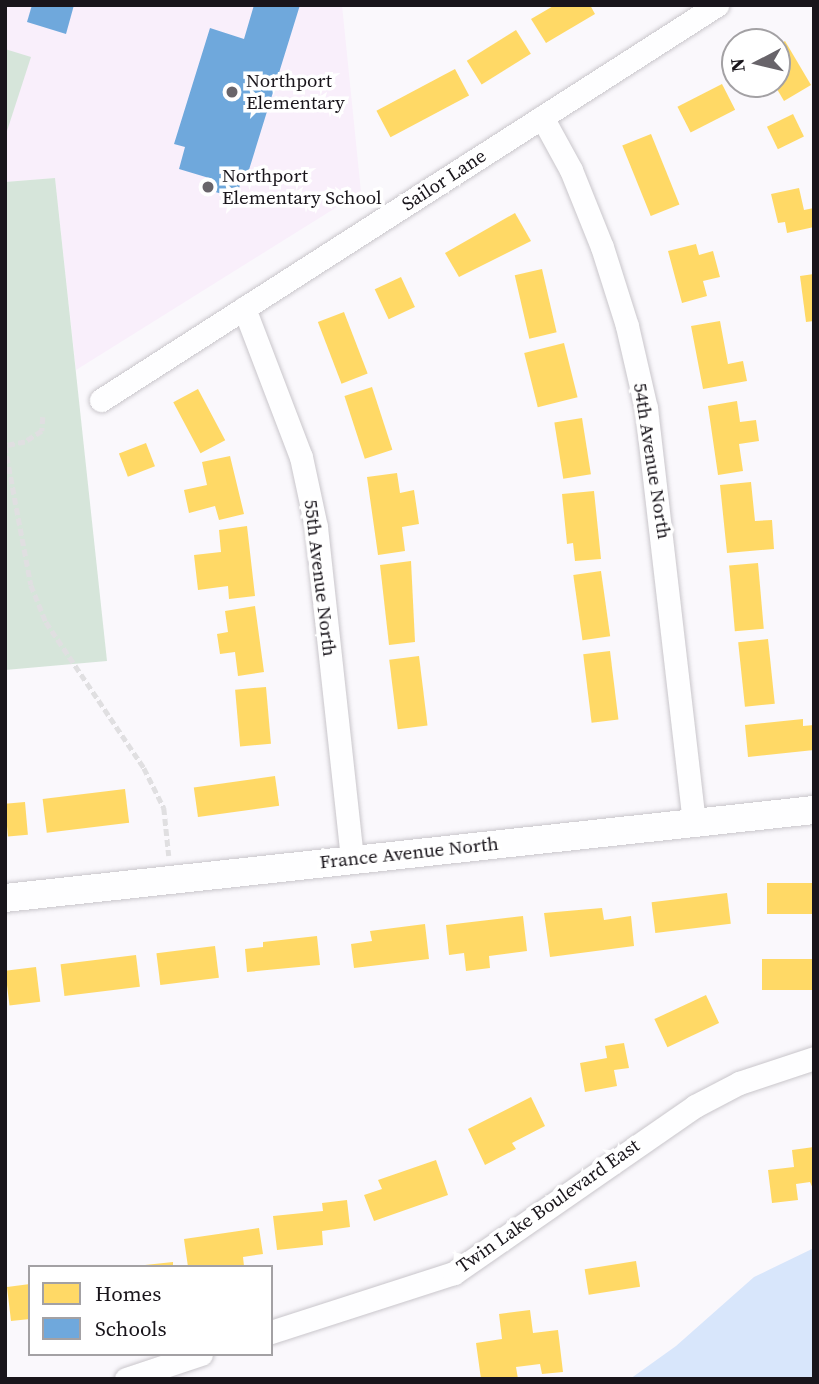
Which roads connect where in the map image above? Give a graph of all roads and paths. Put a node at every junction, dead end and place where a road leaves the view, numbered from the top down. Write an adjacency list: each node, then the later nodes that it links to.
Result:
1 (717, 5): 2 (street, Sailor Lane)
2 (542, 117): 3 (street, Sailor Lane); 7 (street, 54th Avenue North)
3 (244, 308): 4 (street, Sailor Lane); 8 (street, 55th Avenue North)
4 (100, 400)
5 (43, 417): 9 (path)
6 (814, 810): 7 (street, France Avenue North)
7 (694, 823): 8 (street, France Avenue North)
8 (352, 859): 9 (street, France Avenue North)
9 (172, 878): 10 (street, France Avenue North)
10 (5, 898)
11 (814, 1058): 12 (street, Twin Lake Boulevard East)
12 (273, 1331)
13 (195, 1356): 14 (street)
14 (126, 1379)

